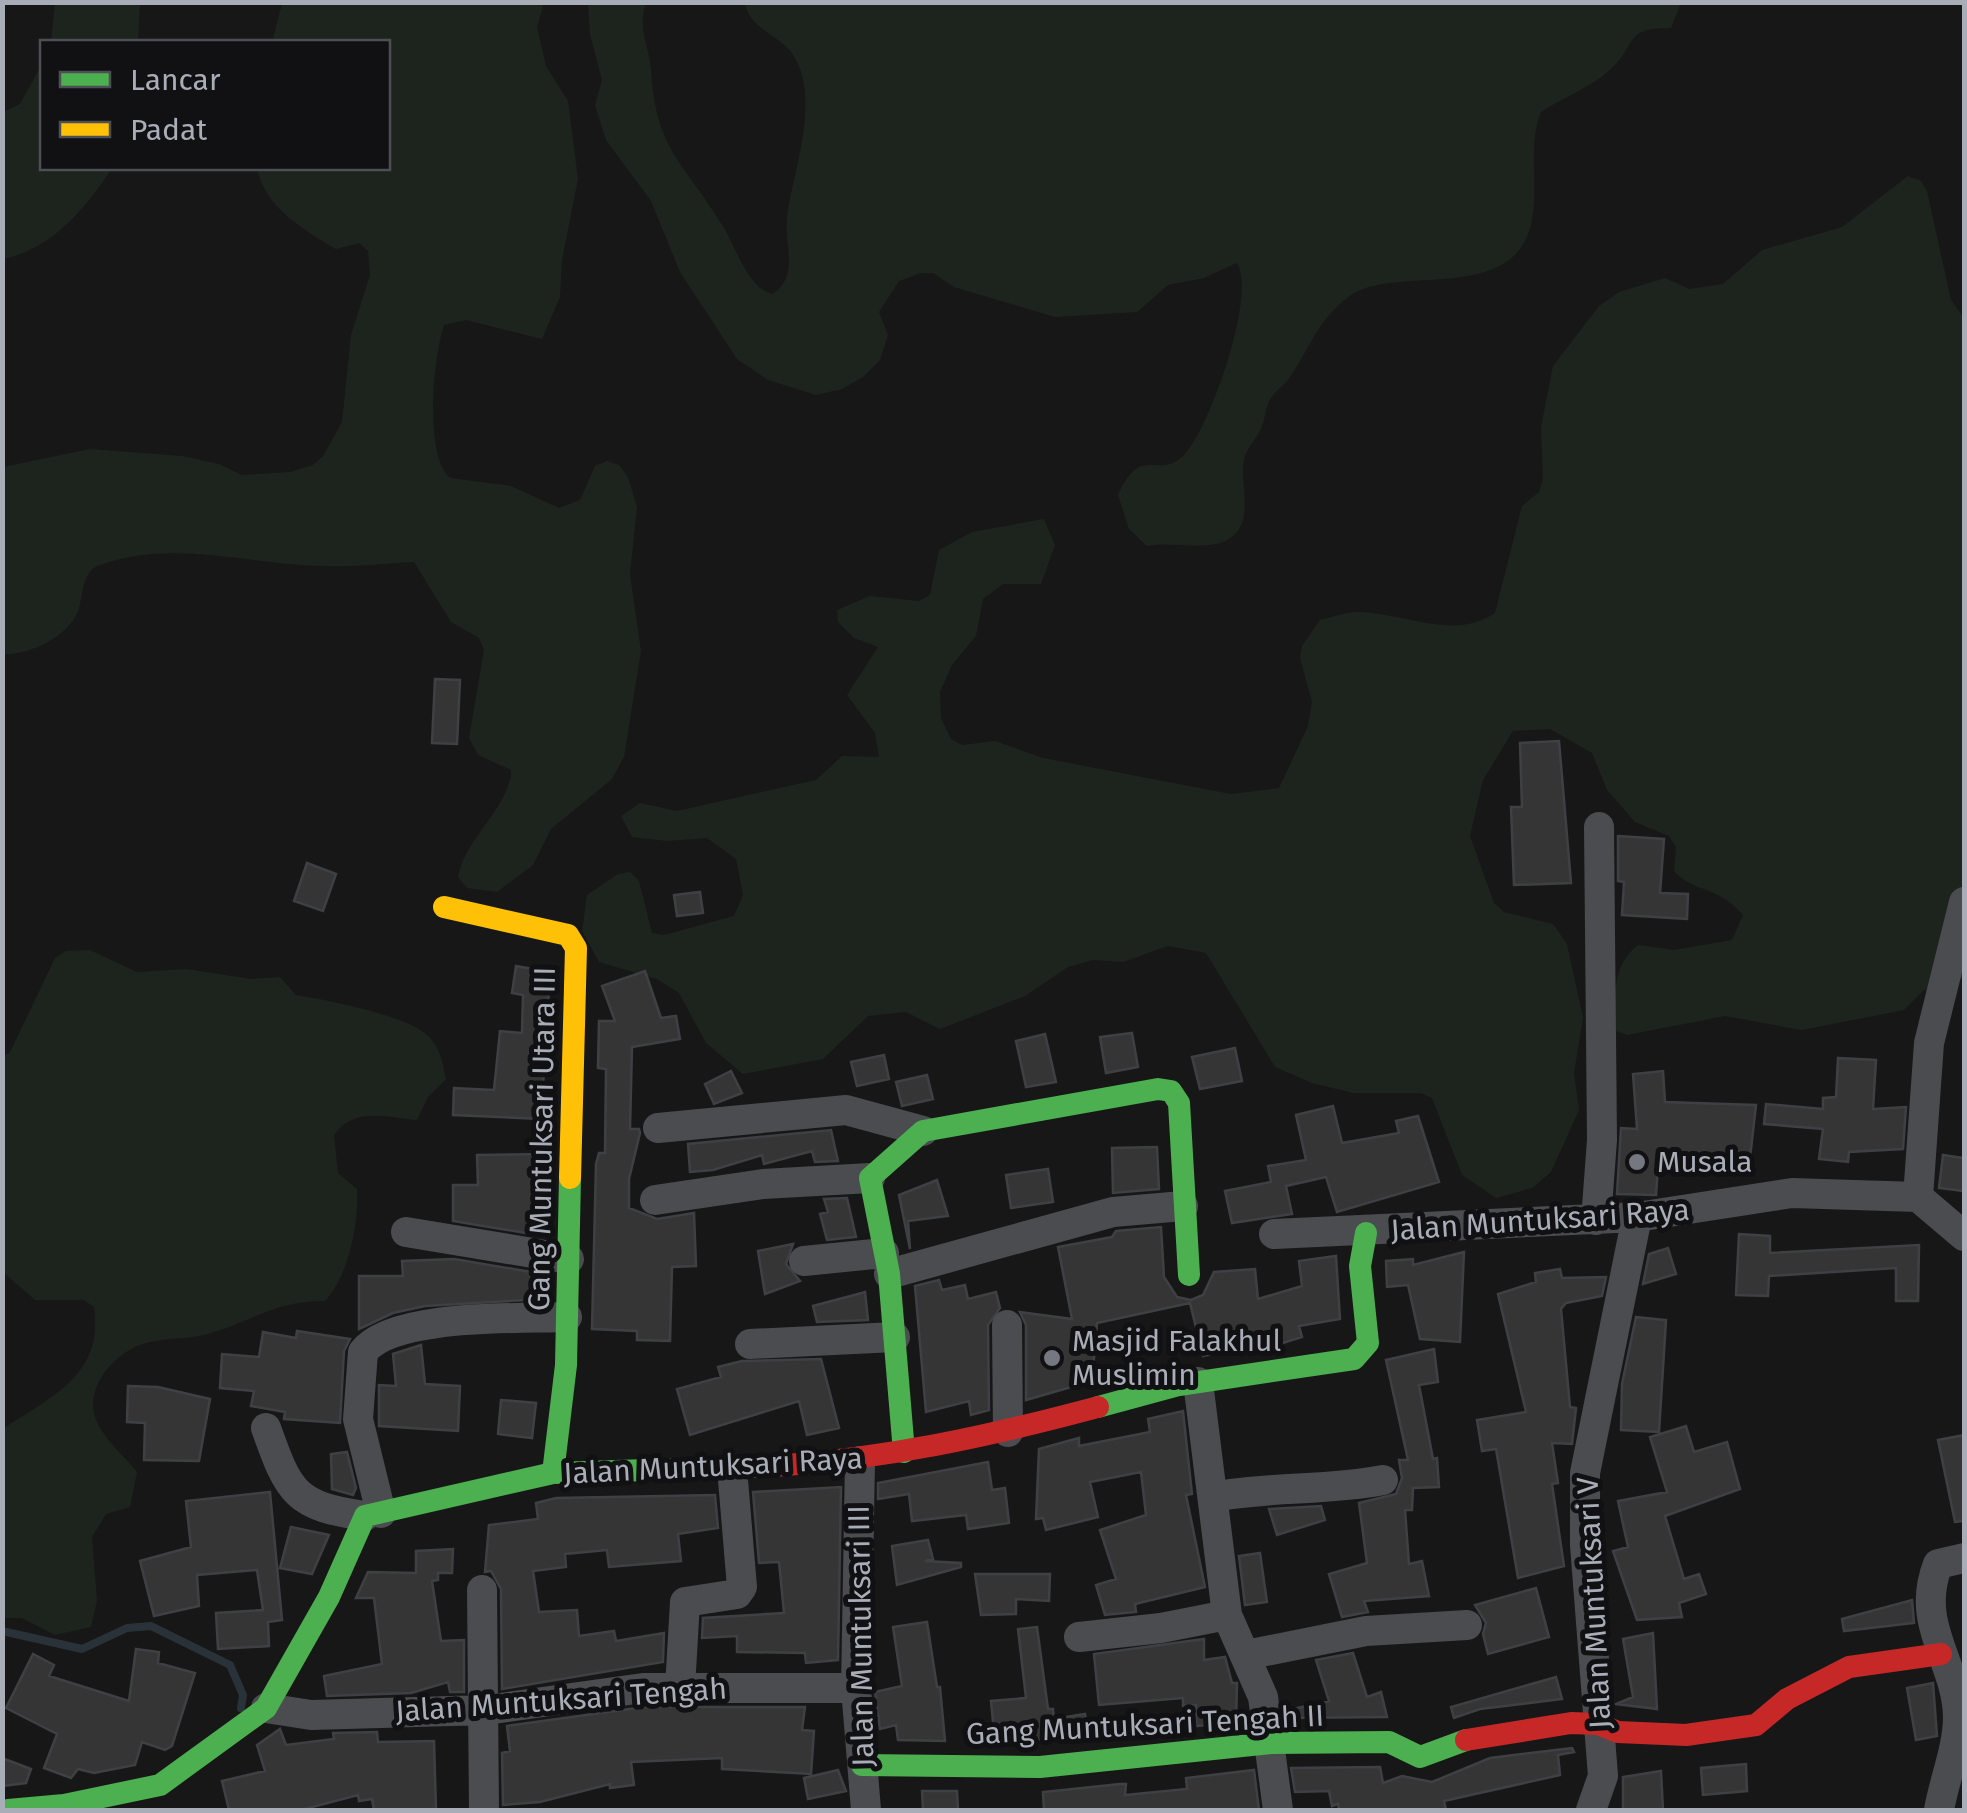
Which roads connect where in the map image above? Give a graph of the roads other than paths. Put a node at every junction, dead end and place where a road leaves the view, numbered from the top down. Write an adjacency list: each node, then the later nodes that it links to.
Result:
1 (1599, 826): 11 (street)
2 (444, 907): 16 (street, Gang Muntuksari Utara III)
3 (1964, 909): 7 (street)
4 (658, 1128): 5 (street)
5 (924, 1131): 6 (street); 9 (street)
6 (870, 1178): 8 (street); 18 (street)
7 (1918, 1197): 10 (street, Jalan Muntuksari Raya); 15 (street)
8 (655, 1200)
9 (1183, 1206): 18 (street); 19 (street)
10 (1637, 1217): 11 (street, Jalan Muntuksari Raya); 45 (street, Jalan Muntuksari V)
11 (1596, 1220): 13 (street, Jalan Muntuksari Raya)
12 (406, 1232): 16 (street)
13 (1366, 1232): 14 (street); 24 (street, Jalan Muntuksari Raya)
14 (1274, 1234)
15 (1964, 1236)
16 (568, 1259): 20 (street, Gang Muntuksari Utara III)
17 (804, 1262): 18 (street)
18 (886, 1264): 22 (street)
19 (1188, 1275)
20 (567, 1317): 30 (street, Gang Muntuksari Utara III); 33 (street)
21 (1007, 1325): 26 (street)
22 (895, 1337): 23 (street); 27 (street)
23 (750, 1344)
24 (1198, 1382): 26 (street, Jalan Muntuksari Raya); 32 (street)
25 (266, 1428): 33 (street)
26 (1008, 1432): 27 (street, Jalan Muntuksari Raya)
27 (904, 1452): 28 (street, Jalan Muntuksari Raya)
28 (860, 1461): 29 (street, Jalan Muntuksari Raya); 42 (street, Jalan Muntuksari III)
29 (732, 1468): 30 (street, Jalan Muntuksari Raya); 41 (street)
30 (553, 1473): 33 (street, Jalan Muntuksari Raya)
31 (1383, 1480): 32 (street)
32 (1213, 1497): 36 (street)
33 (373, 1514): 43 (street)
34 (1964, 1558): 39 (street)
35 (482, 1590): 44 (street)
36 (1227, 1615): 38 (street); 40 (street)
37 (1468, 1626): 40 (street)
38 (1078, 1637)
39 (1941, 1654): 45 (street, Gang Muntuksari Tengah II); 54 (street)
40 (1246, 1655): 46 (street)
41 (680, 1688): 42 (street, Jalan Muntuksari Tengah); 44 (street, Jalan Muntuksari Tengah)
42 (856, 1688): 47 (street, Jalan Muntuksari III)
43 (266, 1708): 44 (street, Jalan Muntuksari Tengah); 48 (street)
44 (486, 1710): 50 (street)
45 (1598, 1724): 46 (street, Gang Muntuksari Tengah II); 53 (street, Jalan Muntuksari V)
46 (1271, 1742): 47 (street, Gang Muntuksari Tengah II); 52 (street)
47 (862, 1764): 51 (street, Jalan Muntuksari III)
48 (66, 1808): 49 (street)
49 (8, 1810)
50 (484, 1810)
51 (866, 1810)
52 (1278, 1810)
53 (1591, 1810)
54 (1939, 1810)

